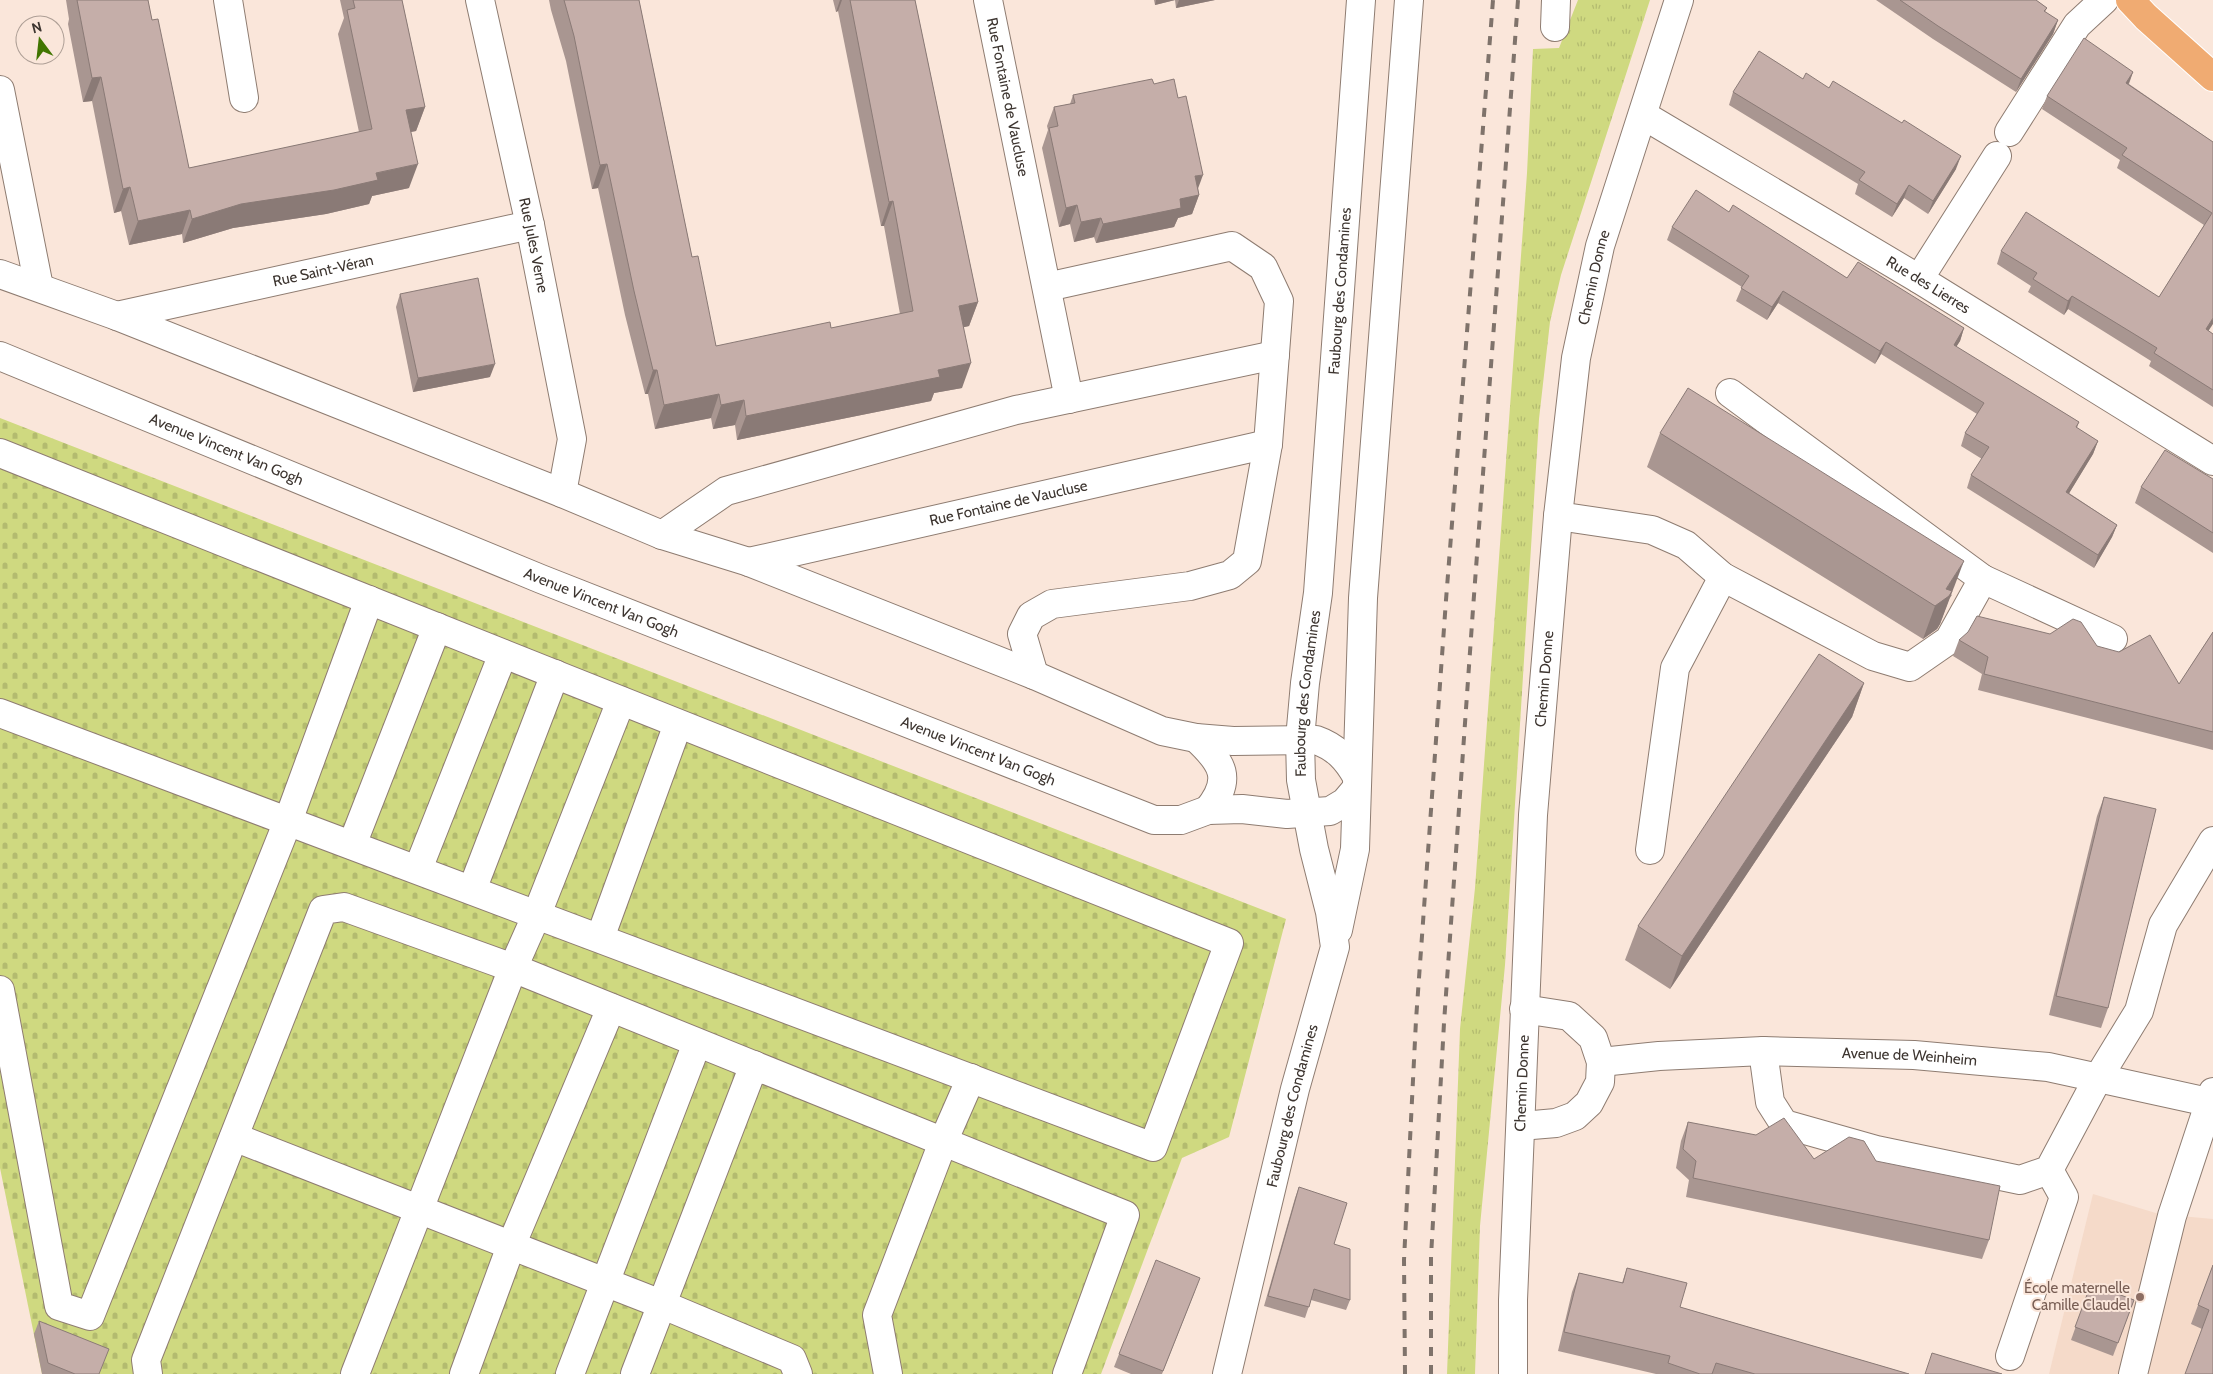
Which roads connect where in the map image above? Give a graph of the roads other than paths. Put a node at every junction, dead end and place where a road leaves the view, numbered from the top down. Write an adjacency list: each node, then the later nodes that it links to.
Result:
1 (228, 0): 13 (street)
2 (480, 0): 17 (street, Rue Jules Verne)
3 (988, 0): 21 (street, Rue Fontaine de Vaucluse)
4 (1361, 0): 46 (street, Faubourg des Condamines)
5 (1409, 0): 47 (street)
6 (1556, 0): 10 (street)
7 (1679, 0): 14 (street, Chemin Donne)
8 (2104, 0): 15 (street)
9 (2130, 0): 11 (main road)
10 (1555, 27)
11 (2213, 77)
12 (0, 90): 20 (street)
13 (244, 98)
14 (1642, 115): 19 (street, Rue des Lierres); 31 (street, Chemin Donne)
15 (2009, 132)
16 (1997, 156): 19 (street)
17 (530, 225): 22 (street, Rue Saint-Véran); 30 (street, Rue Jules Verne)
18 (0, 274): 20 (street)
19 (1919, 279): 29 (street, Rue des Lierres)
20 (38, 287): 22 (street)
21 (1047, 287): 23 (street); 26 (street, Rue Fontaine de Vaucluse)
22 (117, 316): 30 (street)
23 (1275, 355): 26 (street); 27 (street)
24 (0, 356): 48 (street, Avenue Vincent Van Gogh)
25 (1730, 393): 35 (street)
26 (1069, 399): 32 (street)
27 (1268, 444): 33 (street, Rue Fontaine de Vaucluse); 41 (street)
28 (0, 453): 36 (street)
29 (2213, 461)
30 (562, 493): 32 (street)
31 (1558, 516): 34 (street); 62 (street, Chemin Donne)
32 (662, 534): 33 (street)
33 (749, 562): 41 (street)
34 (1723, 576): 35 (street); 53 (street)
35 (1983, 579): 38 (street)
36 (368, 600): 37 (street); 50 (street)
37 (437, 627): 39 (street); 52 (street)
38 (2113, 639)
39 (504, 654): 40 (street); 54 (street)
40 (555, 674): 42 (street); 55 (street)
41 (1034, 675): 45 (street)
42 (621, 700): 44 (street); 56 (street)
43 (0, 713): 50 (street)
44 (678, 724): 57 (street); 67 (street)
45 (1196, 738): 46 (street); 48 (street)
46 (1300, 738): 47 (street); 49 (street, Faubourg des Condamines)
47 (1357, 783): 49 (street, Avenue Vincent Van Gogh); 58 (street)
48 (1208, 810): 49 (street, Avenue Vincent Van Gogh)
49 (1306, 814): 58 (street, Faubourg des Condamines)
50 (288, 821): 52 (street); 60 (street)
51 (2213, 841): 68 (street)
52 (352, 845): 54 (street)
53 (1650, 850)
54 (418, 869): 55 (street)
55 (472, 890): 56 (street)
56 (537, 914): 57 (street); 59 (street)
57 (600, 938): 67 (street)
58 (1334, 947): 87 (street, Faubourg des Condamines)
59 (513, 968): 61 (street); 71 (street); 74 (street)
60 (0, 990)
61 (611, 1008): 63 (street); 75 (street)
62 (1524, 1009): 65 (street); 70 (street, Chemin Donne)
63 (697, 1043): 66 (street); 76 (street)
64 (1763, 1051): 65 (street, Avenue de Weinheim); 68 (street, Avenue de Weinheim); 73 (street)
65 (1601, 1062): 70 (street)
66 (754, 1065): 72 (street); 77 (street)
67 (971, 1078): 72 (street)
68 (2098, 1078): 69 (street, Avenue de Weinheim); 73 (street)
69 (2211, 1099): 89 (street)
70 (1521, 1126): 88 (street, Chemin Donne)
71 (234, 1137): 74 (street); 79 (street)
72 (943, 1142): 85 (street); 86 (street)
73 (2049, 1170): 78 (street)
74 (419, 1210): 75 (street); 80 (street)
75 (511, 1246): 76 (street); 81 (street)
76 (605, 1283): 77 (street); 82 (street)
77 (661, 1304): 83 (street); 84 (street)
78 (2010, 1356)
79 (148, 1374)
80 (355, 1374)
81 (464, 1374)
82 (570, 1374)
83 (635, 1374)
84 (798, 1374)
85 (888, 1374)
86 (1067, 1374)
87 (1227, 1374)
88 (1513, 1374)
89 (2133, 1374)

